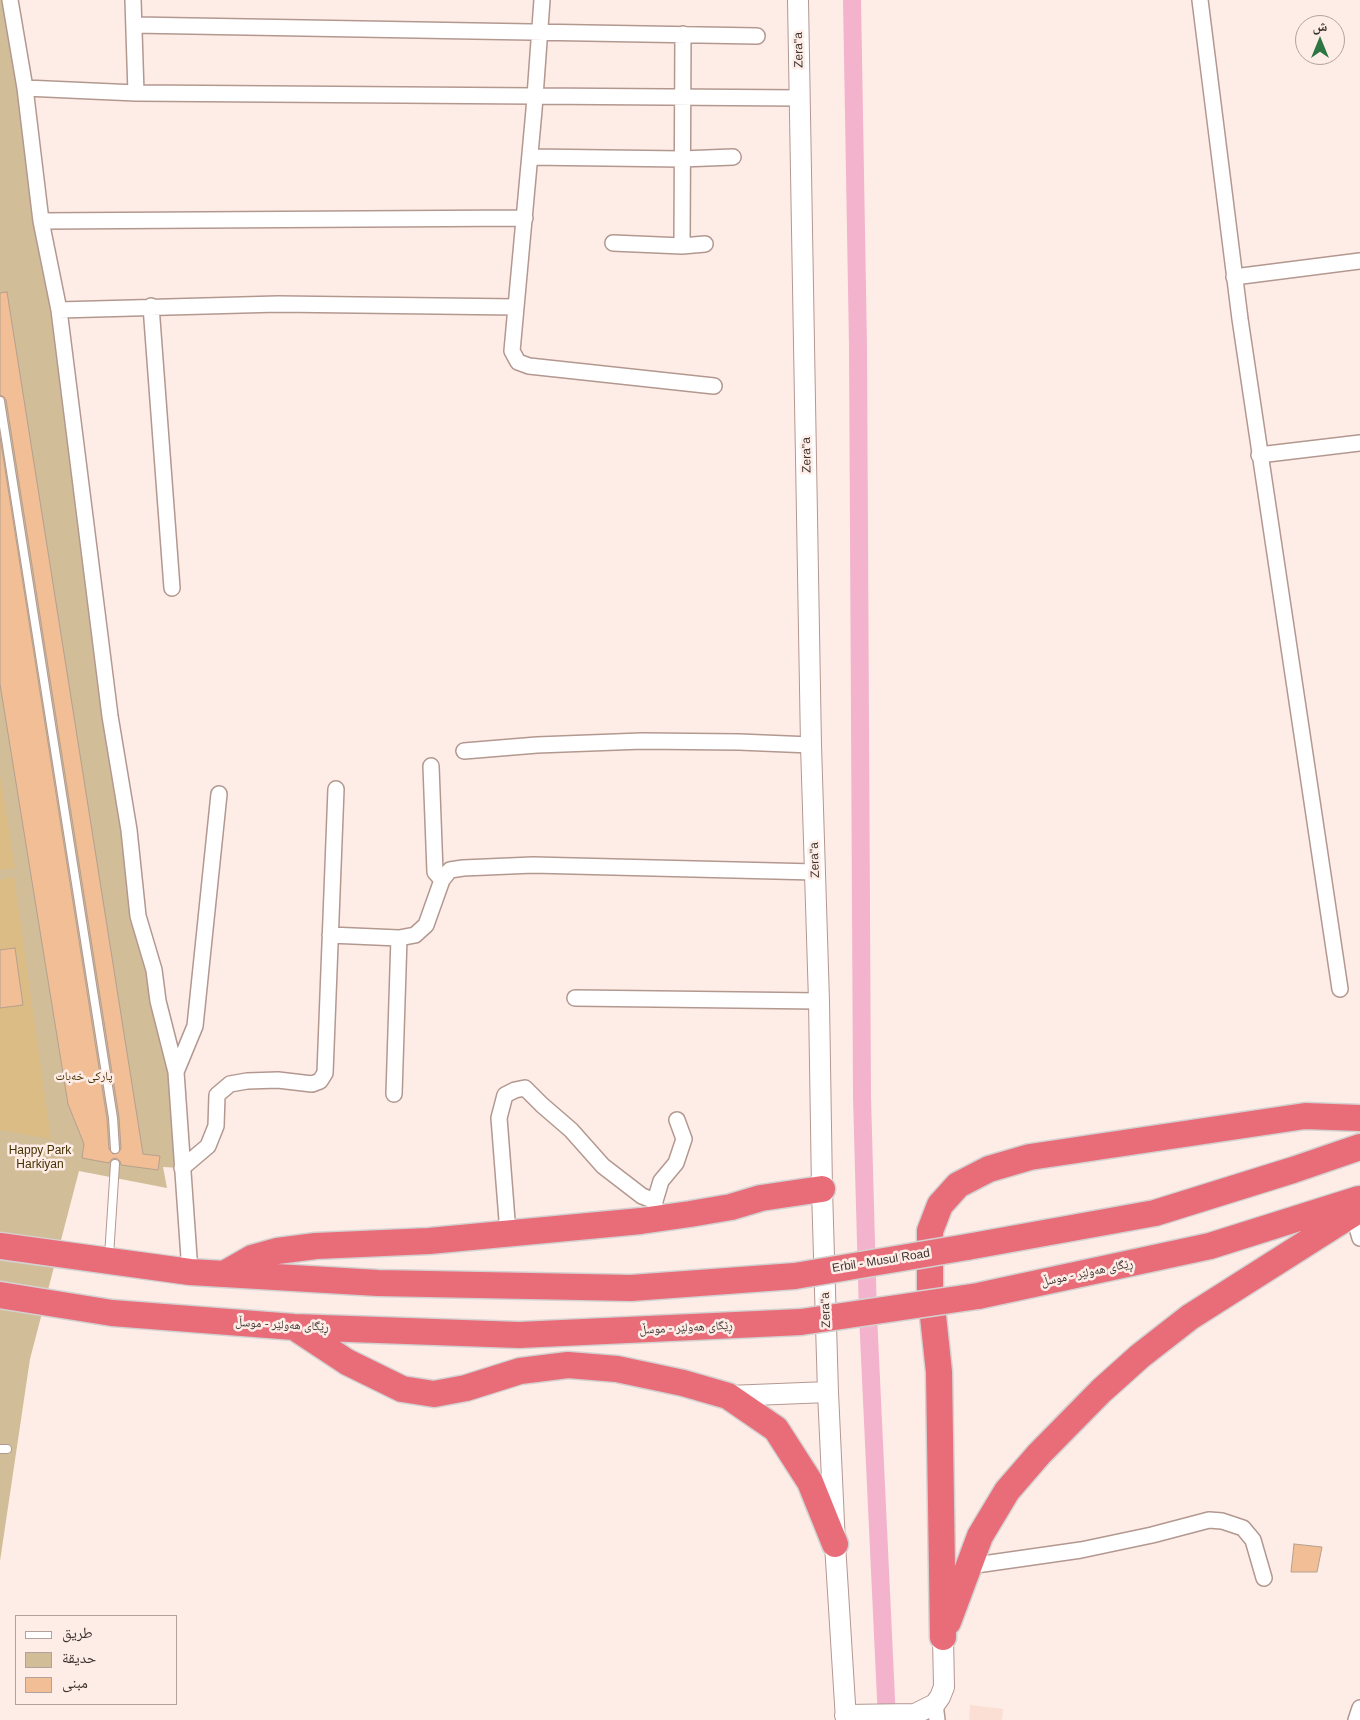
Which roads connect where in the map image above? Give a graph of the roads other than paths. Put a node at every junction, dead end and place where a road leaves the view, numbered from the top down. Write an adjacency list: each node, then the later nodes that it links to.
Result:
1 (10, 0): 10 (street)
2 (133, 0): 6 (street)
3 (542, 0): 7 (street)
4 (798, 0): 14 (street, Zera"a)
5 (1200, 0): 24 (street)
6 (134, 25): 7 (street); 11 (street)
7 (540, 31): 8 (street); 12 (street)
8 (683, 34): 9 (street); 13 (street)
9 (758, 36)
10 (25, 88): 11 (street); 19 (street)
11 (136, 93): 12 (street)
12 (535, 95): 13 (street); 16 (street)
13 (682, 97): 14 (street); 17 (street)
14 (800, 98): 33 (street, Zera"a)
15 (733, 157): 17 (street)
16 (530, 158): 17 (street); 18 (street)
17 (682, 158): 22 (street)
18 (525, 218): 19 (street); 26 (street)
19 (41, 221): 27 (street)
20 (613, 243): 22 (street)
21 (705, 244): 22 (street)
22 (682, 246)
23 (1360, 261): 24 (street)
24 (1234, 278): 31 (street)
25 (151, 306): 26 (street); 27 (street); 32 (street)
26 (516, 307): 28 (street)
27 (59, 310): 45 (street)
28 (714, 386)
29 (0, 401): 50 (lane)
30 (1360, 443): 31 (street)
31 (1260, 455): 42 (street)
32 (172, 588)
33 (811, 745): 34 (street); 38 (street, Zera"a)
34 (464, 751)
35 (432, 766): 39 (street)
36 (336, 789): 40 (street)
37 (219, 794): 45 (street)
38 (815, 872): 39 (street); 44 (street, Zera"a)
39 (442, 880): 41 (street)
40 (330, 935): 41 (street); 52 (street)
41 (399, 938): 46 (street)
42 (1340, 989)
43 (575, 998): 44 (street)
44 (819, 1000): 53 (street, Zera"a)
45 (176, 1072): 52 (street)
46 (394, 1094)
47 (1360, 1118): 68 (highway)
48 (677, 1120): 54 (street)
49 (1360, 1147): 60 (highway, Erbil - Musul Road, bridge)
50 (115, 1149)
51 (115, 1164): 58 (lane)
52 (182, 1168): 59 (street)
53 (822, 1189): 54 (highway); 63 (street, Zera"a)
54 (655, 1210): 56 (highway); 56 (street)
55 (1358, 1215): 62 (highway, ڕێگای هەولێر - موسڵ, bridge); 66 (highway)
56 (508, 1233): 60 (highway)
57 (0, 1246): 58 (highway)
58 (109, 1261): 59 (highway)
59 (190, 1272): 60 (highway)
60 (224, 1274)
61 (0, 1295): 62 (highway, ڕێگای هەولێر - موسڵ)
62 (294, 1326): 64 (highway)
63 (828, 1392): 64 (street); 65 (street, Zera"a)
64 (728, 1396): 65 (highway)
65 (835, 1544): 71 (street, Zera"a)
66 (969, 1566): 67 (street); 68 (highway)
67 (1264, 1578)
68 (943, 1637): 70 (street)
69 (1360, 1708): 72 (street)
70 (936, 1712): 71 (street)
71 (845, 1718)
72 (1356, 1720)

